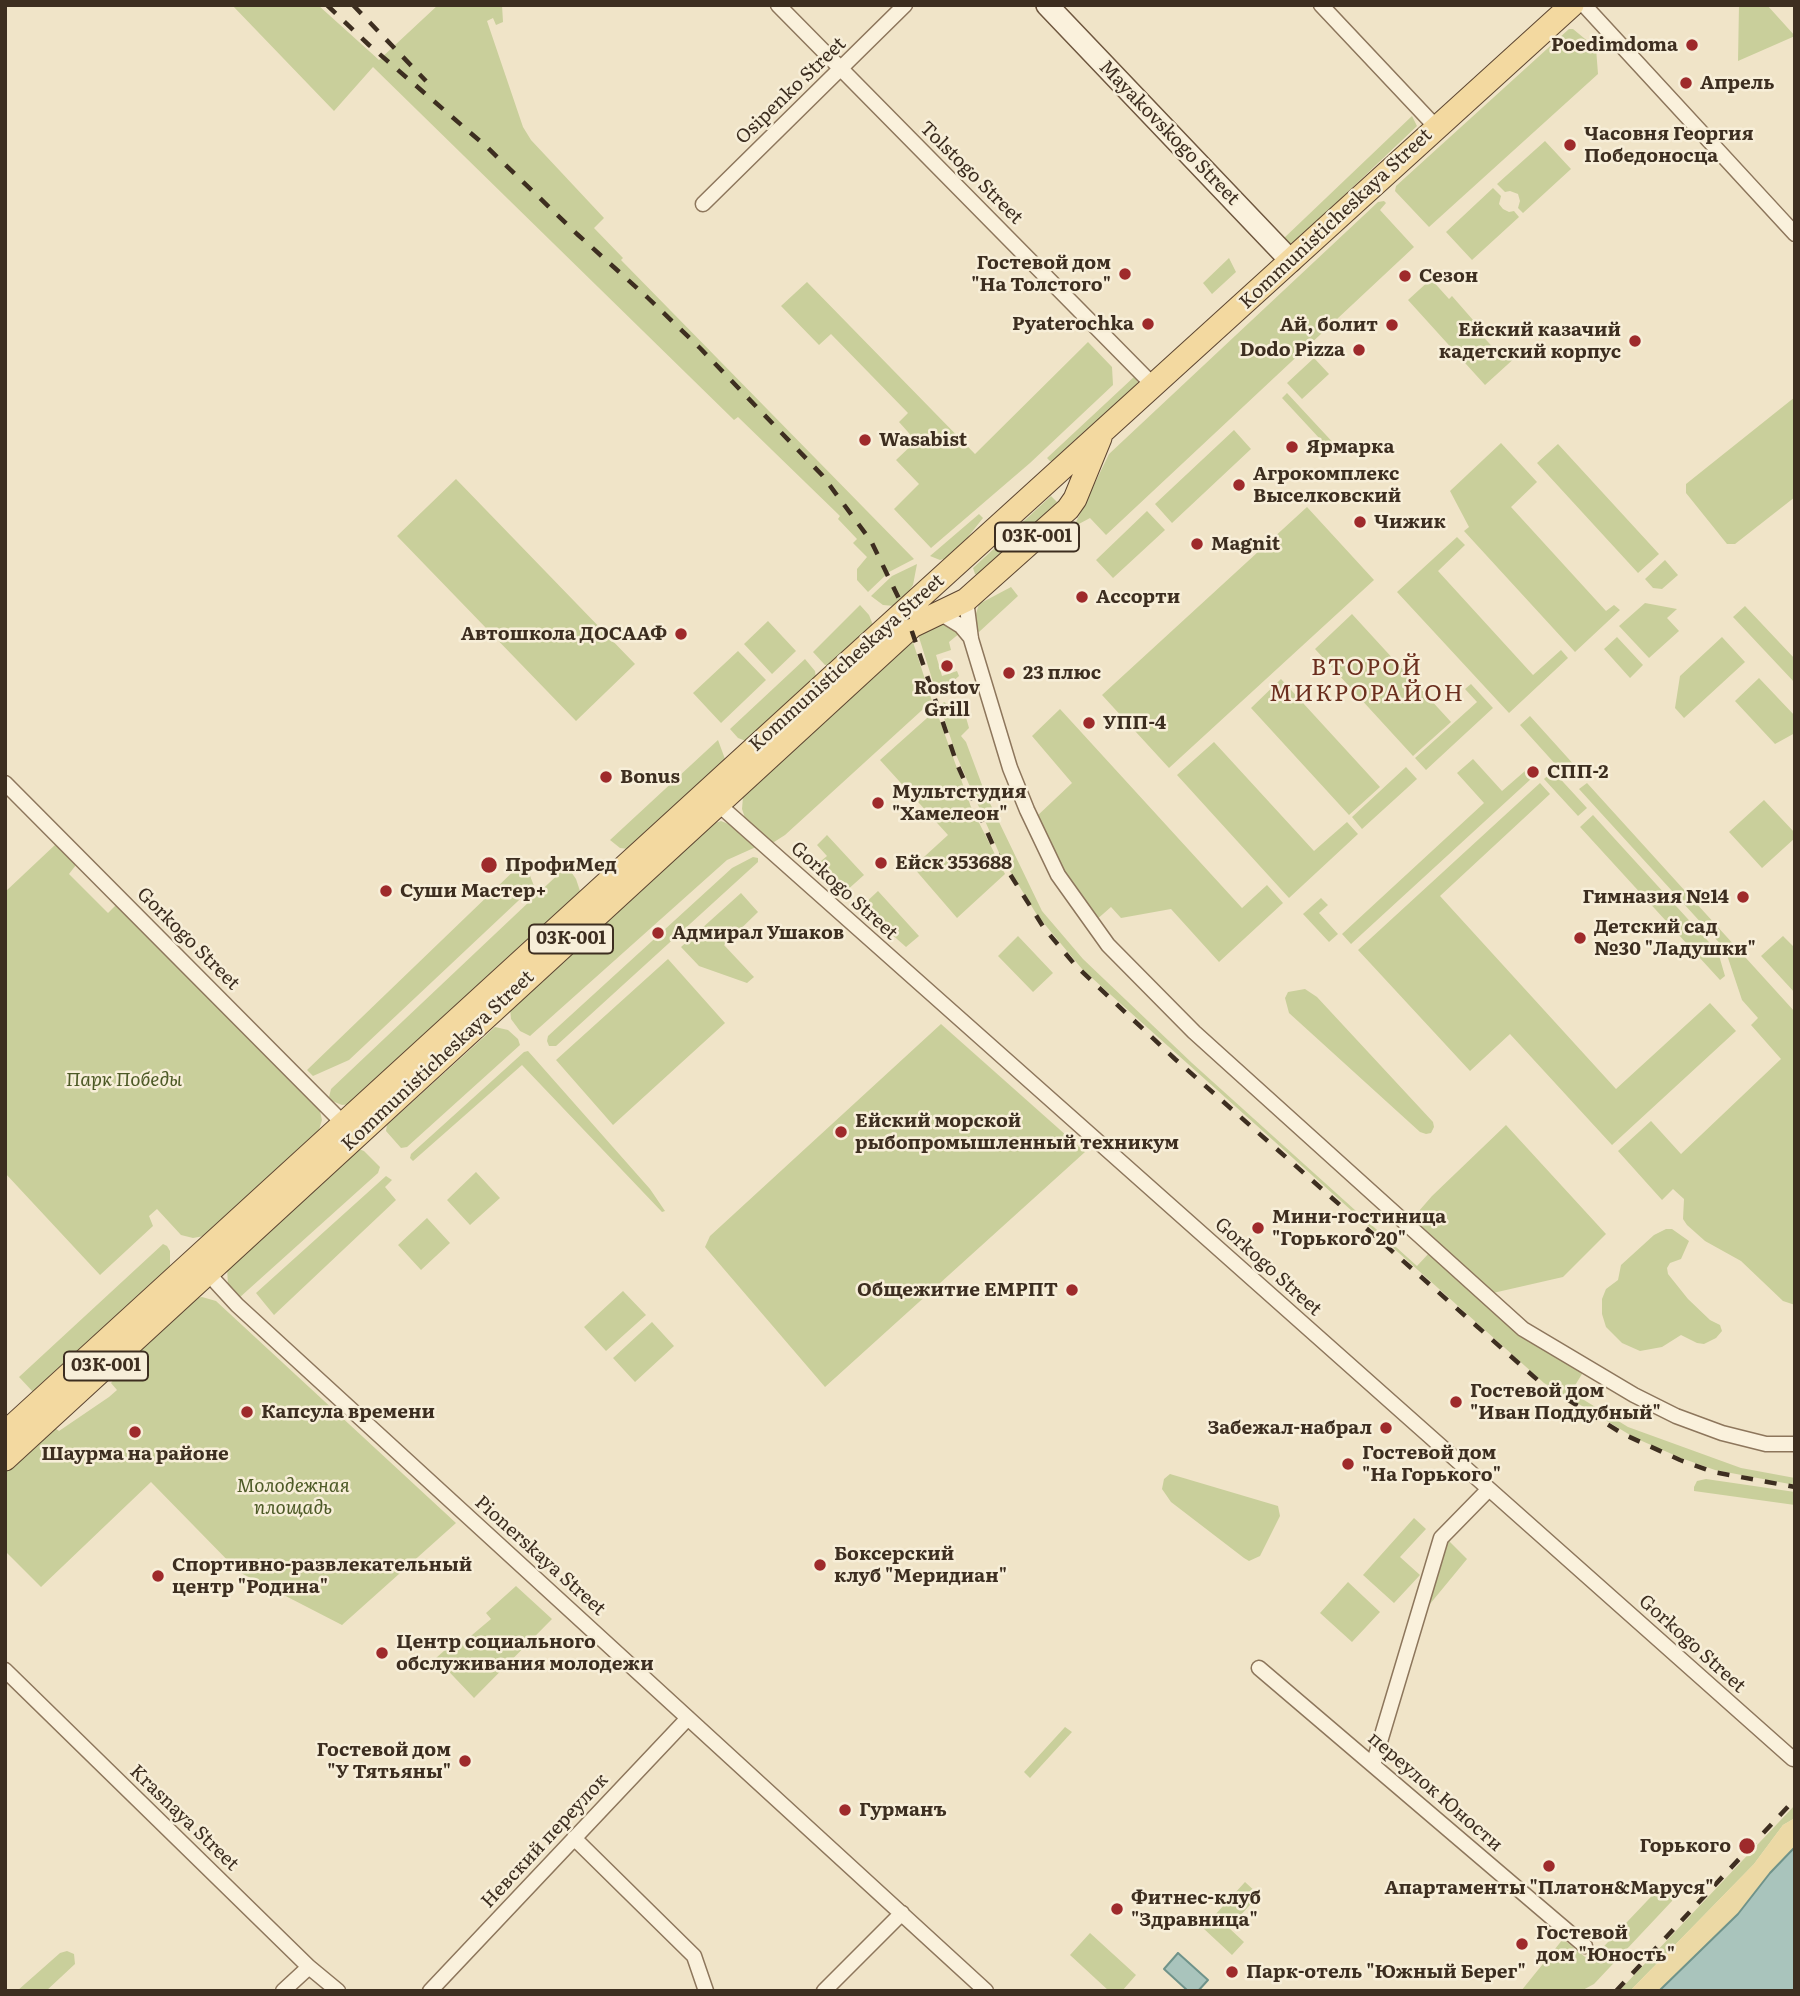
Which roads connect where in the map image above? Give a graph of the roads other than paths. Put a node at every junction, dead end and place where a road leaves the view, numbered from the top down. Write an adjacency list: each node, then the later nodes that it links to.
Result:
1 (778, 5): 7 (street, Tolstogo Street)
2 (905, 5): 7 (street, Osipenko Street)
3 (1047, 5): 11 (street, Mayakovskogo Street)
4 (1321, 5): 8 (street)
5 (1572, 5): 8 (main road, Kommunisticheskaya Street)
6 (1584, 5): 10 (street)
7 (841, 69): 9 (street, Osipenko Street); 12 (street, Tolstogo Street)
8 (1436, 127): 11 (main road, Kommunisticheskaya Street)
9 (703, 204)
10 (1795, 234)
11 (1290, 261): 12 (main road, Kommunisticheskaya Street / 03К-001)
12 (1154, 386): 13 (main road, Kommunisticheskaya Street / 03К-001)
13 (1102, 433): 14 (main road, Kommunisticheskaya Street / 03К-001); 15 (main road, Kommunisticheskaya Street / 03К-001)
14 (1054, 476): 15 (main road); 16 (main road, Kommunisticheskaya Street / 03К-001)
15 (1075, 499): 17 (main road, Kommunisticheskaya Street / 03К-001)
16 (960, 561): 17 (main road); 22 (main road, Kommunisticheskaya Street / 03К-001)
17 (966, 600): 18 (main road, Kommunisticheskaya Street / 03К-001); 19 (street)
18 (940, 613): 19 (street); 21 (main road, Kommunisticheskaya Street / 03К-001)
19 (971, 639): 25 (street)
20 (5, 783): 22 (street, Gorkogo Street)
21 (718, 804): 23 (main road, Kommunisticheskaya Street / 03К-001); 27 (street, Gorkogo Street)
22 (344, 1124): 23 (main road, Kommunisticheskaya Street / 03К-001)
23 (201, 1266): 24 (main road, Kommunisticheskaya Street / 03К-001); 26 (main road, Kommunisticheskaya Street / 03К-001); 30 (street, Pionerskaya Street)
24 (5, 1433)
25 (1795, 1444)
26 (5, 1458)
27 (1489, 1489): 31 (street, Gorkogo Street); 32 (street)
28 (1259, 1668): 32 (street, переулок Юности)
29 (5, 1671): 36 (street, Krasnaya Street)
30 (688, 1718): 33 (street, Невский переулок); 34 (street, Pionerskaya Street)
31 (1793, 1759)
32 (1373, 1765): 35 (street, переулок Юности)
33 (575, 1838): 39 (street, Невский переулок); 40 (street)
34 (901, 1913): 41 (street); 42 (street, Pionerskaya Street)
35 (1585, 1946)
36 (309, 1967): 37 (street); 38 (street, Krasnaya Street)
37 (283, 1991)
38 (338, 1991)
39 (430, 1991)
40 (706, 1991)
41 (824, 1991)
42 (986, 1991)

